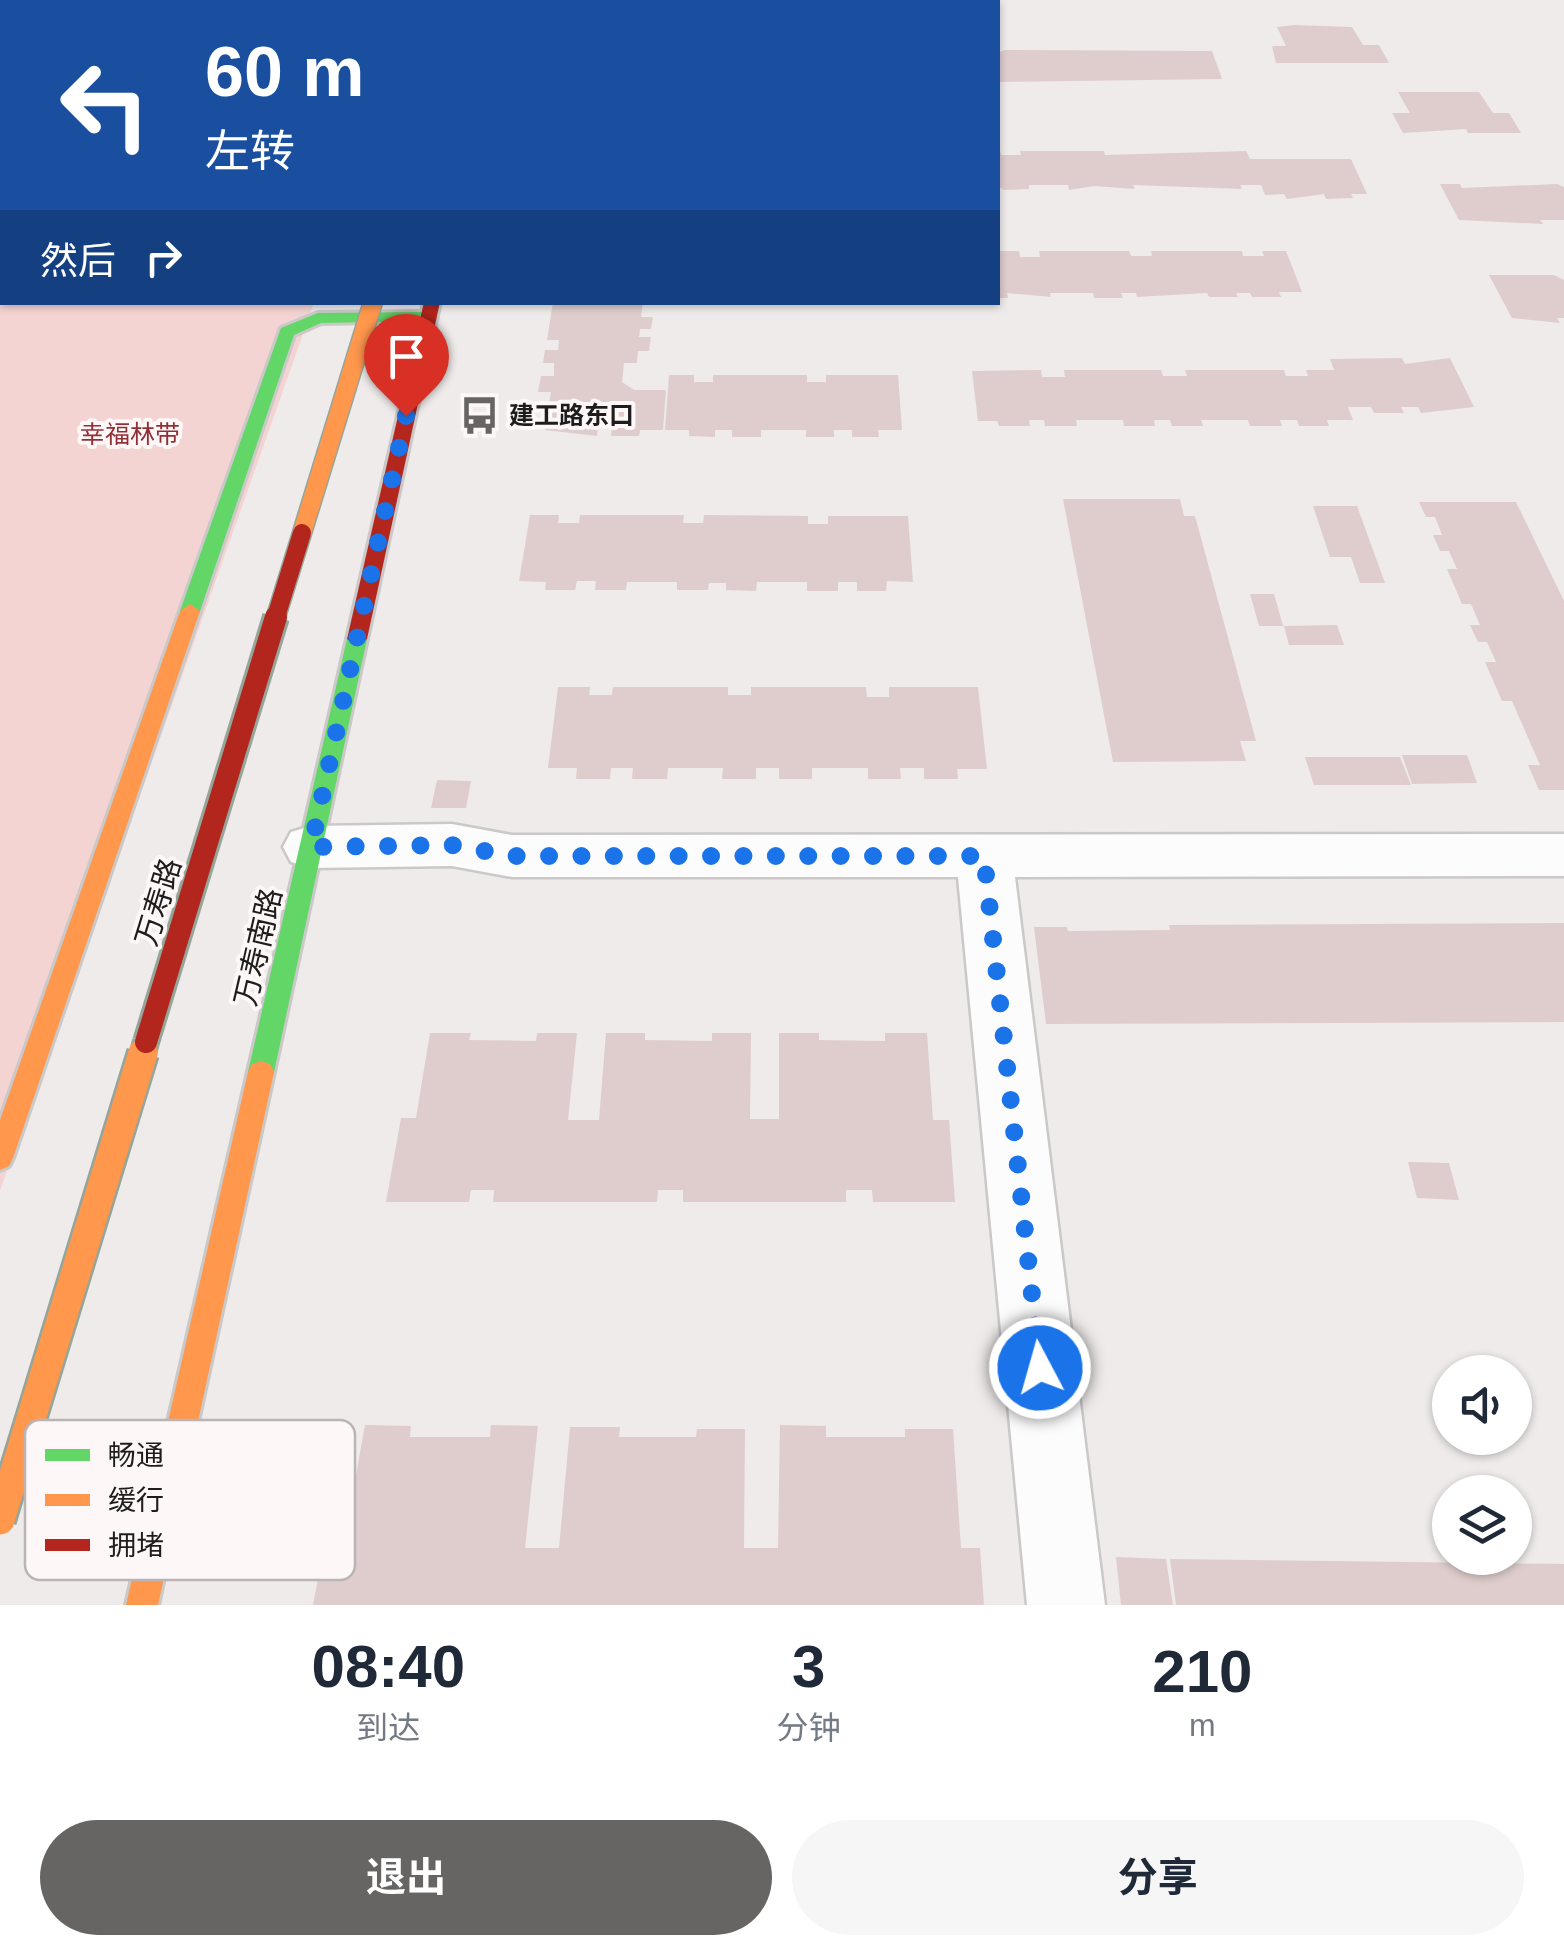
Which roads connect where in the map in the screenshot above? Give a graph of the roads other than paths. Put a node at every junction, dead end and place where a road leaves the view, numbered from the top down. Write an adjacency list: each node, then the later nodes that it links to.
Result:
1 (372, 305): 7 (main road, 万寿路, bridge)
2 (430, 310): 3 (main road, 万寿南路); 6 (main road)
3 (311, 847): 5 (street); 8 (main road, 万寿南路)
4 (1564, 855): 5 (street)
5 (984, 856): 13 (street)
6 (0, 1158)
7 (31, 1420)
8 (183, 1420)
9 (25, 1438): 10 (main road, 万寿路, bridge)
10 (0, 1520)
11 (148, 1580): 12 (main road, 万寿南路)
12 (142, 1605)
13 (1066, 1605)

